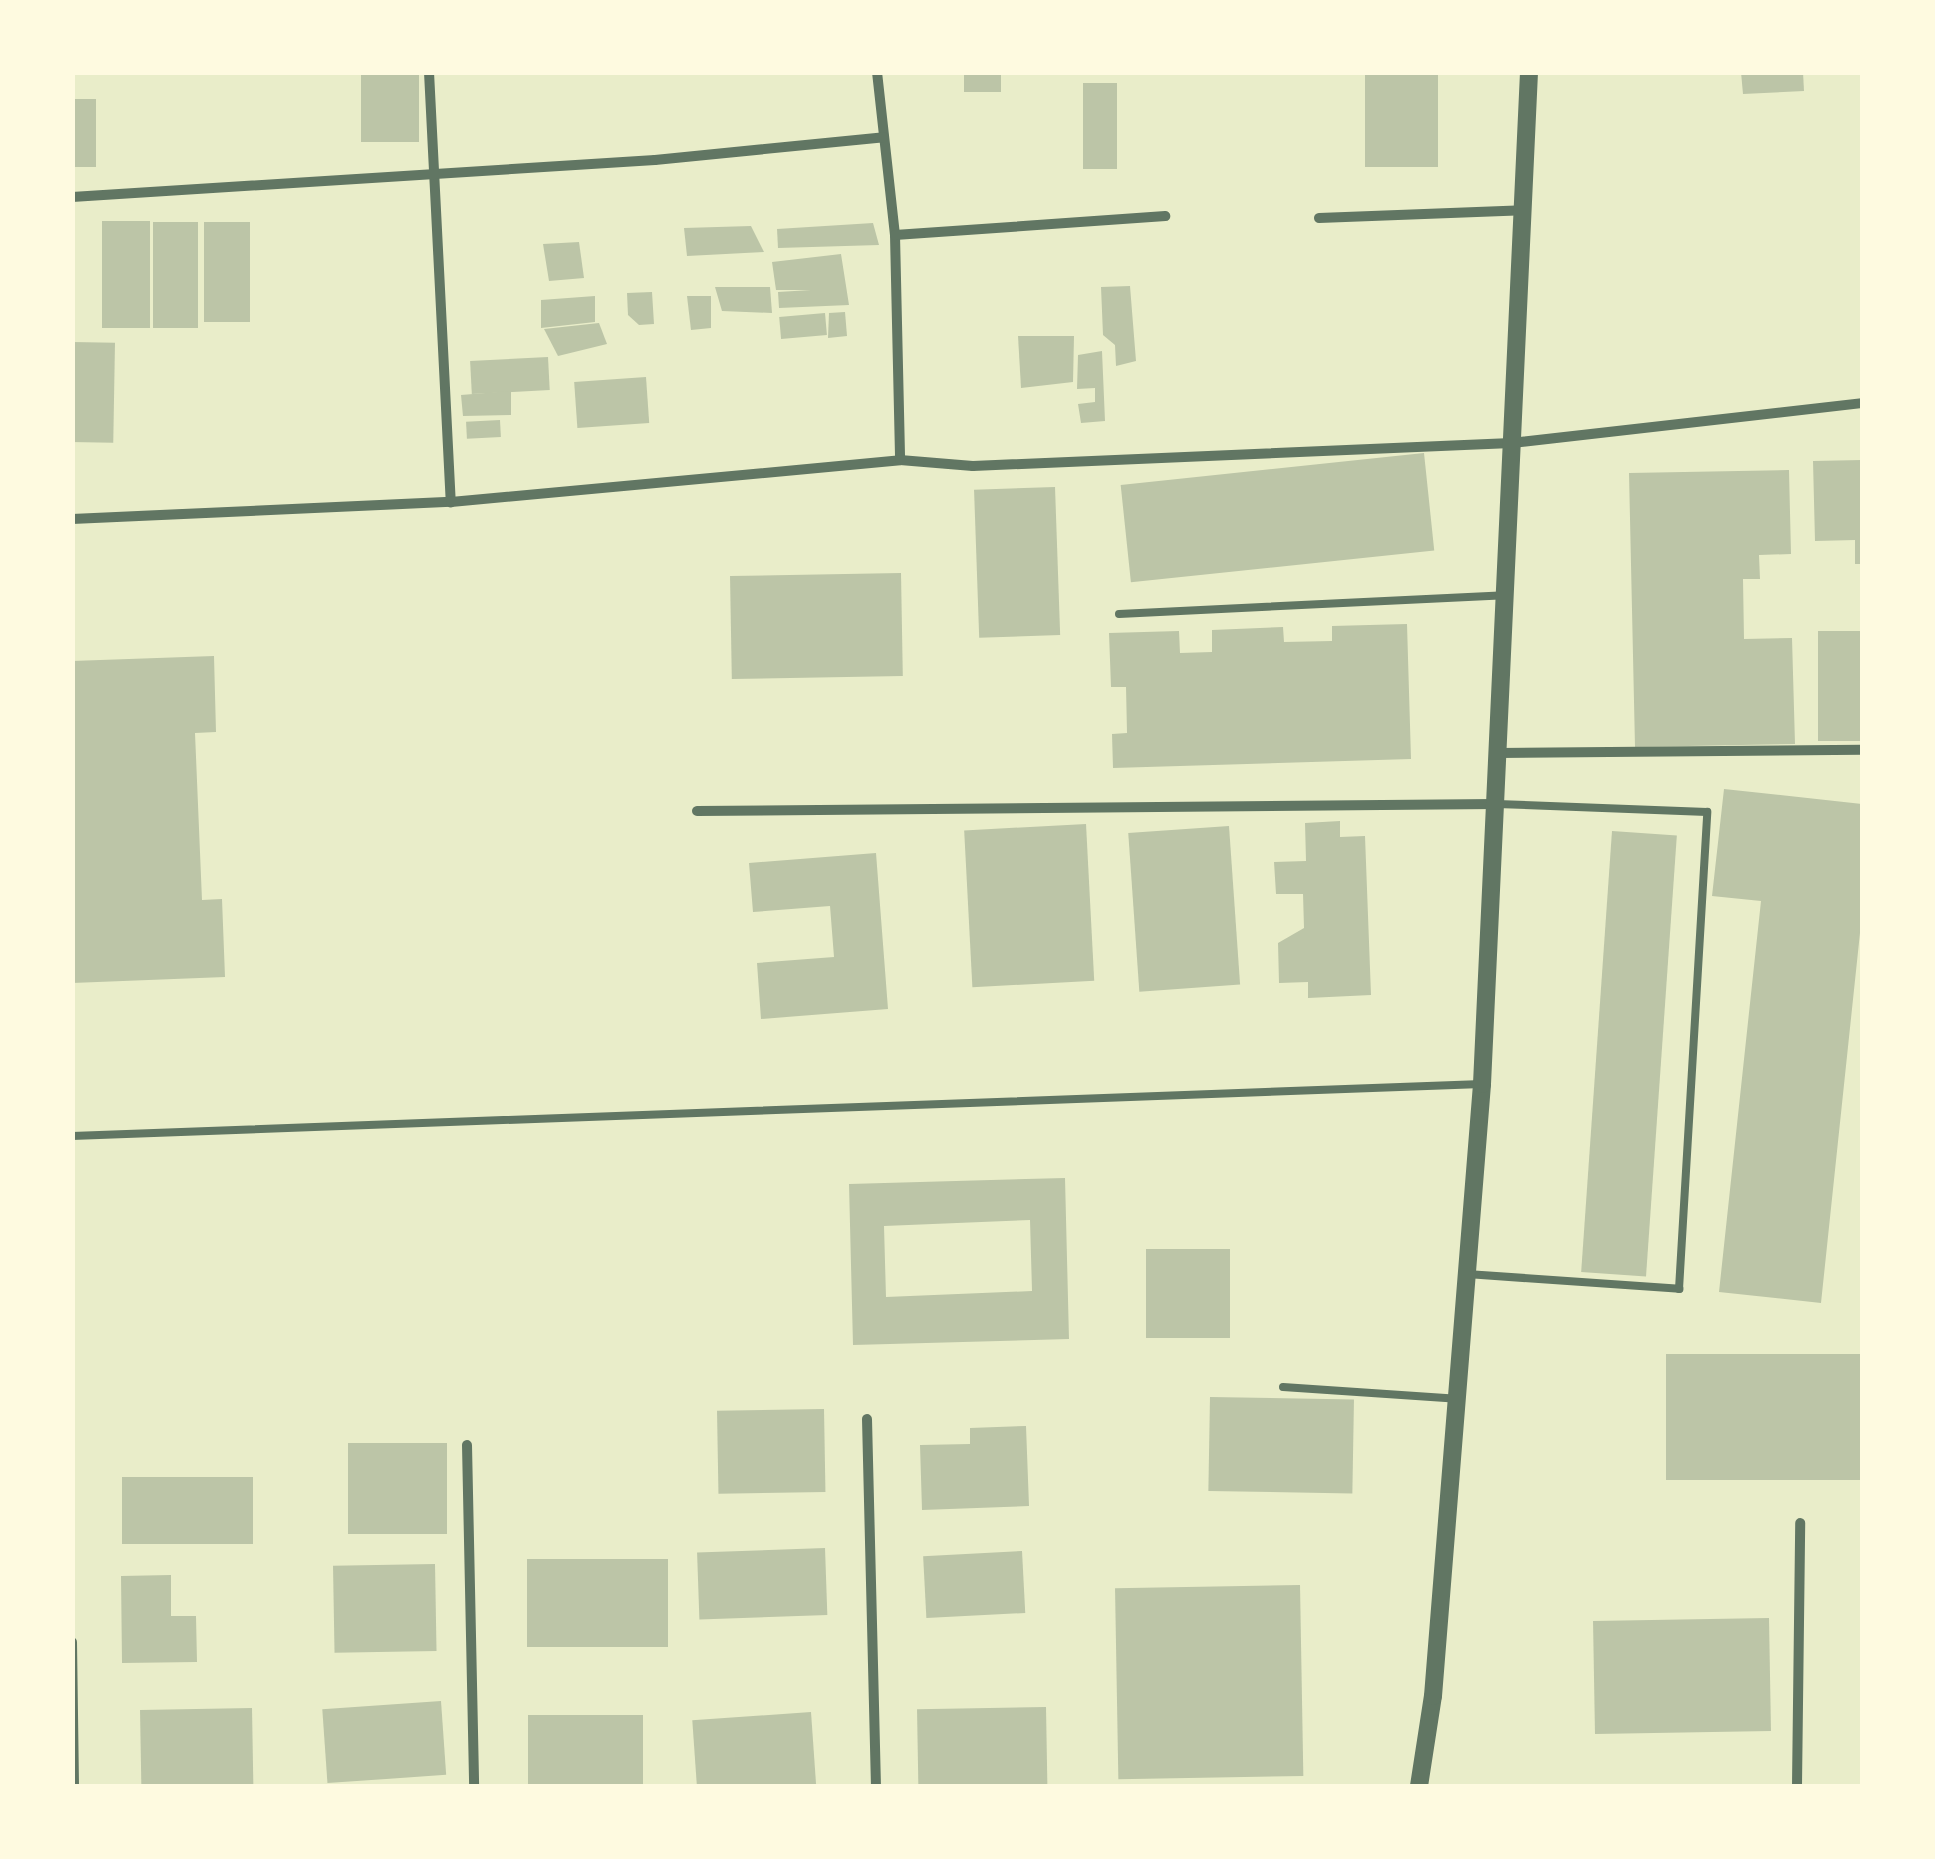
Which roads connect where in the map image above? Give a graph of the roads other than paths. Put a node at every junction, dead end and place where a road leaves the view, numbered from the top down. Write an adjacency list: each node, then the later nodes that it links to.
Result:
1 (429, 72): 5 (street)
2 (878, 72): 4 (street)
3 (1529, 72): 7 (street)
4 (884, 138): 5 (street); 10 (street)
5 (435, 172): 6 (street); 14 (street)
6 (72, 197)
7 (1523, 210): 9 (street); 12 (street)
8 (1164, 216): 10 (street)
9 (1319, 218)
10 (896, 235): 13 (street)
11 (1862, 403): 12 (street)
12 (1512, 442): 13 (street); 16 (street)
13 (900, 460): 14 (street)
14 (451, 502): 15 (street)
15 (72, 519)
16 (1504, 595): 17 (lane); 19 (street)
17 (1119, 614)
18 (1862, 750): 19 (street)
19 (1498, 753): 20 (street)
20 (1495, 804): 21 (street); 22 (street); 24 (lane)
21 (697, 811)
22 (1482, 1084): 23 (lane); 24 (street)
23 (72, 1136)
24 (1467, 1274): 26 (street)
25 (1283, 1387): 26 (lane)
26 (1456, 1399): 34 (street)
27 (867, 1419): 33 (street)
28 (467, 1445): 32 (street)
29 (1800, 1523): 35 (street)
30 (72, 1642): 31 (street)
31 (74, 1786)
32 (474, 1786)
33 (876, 1786)
34 (1419, 1786)
35 (1796, 1786)

